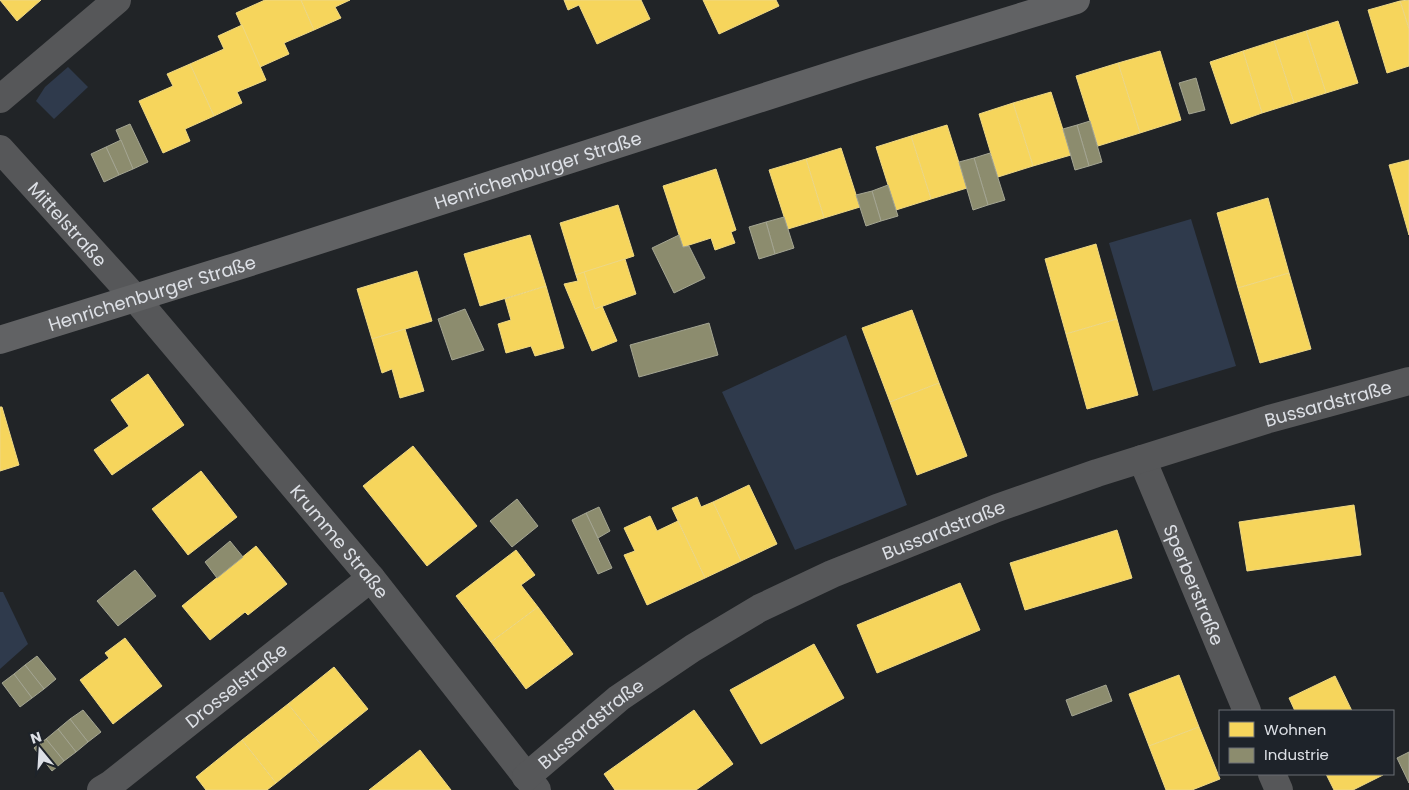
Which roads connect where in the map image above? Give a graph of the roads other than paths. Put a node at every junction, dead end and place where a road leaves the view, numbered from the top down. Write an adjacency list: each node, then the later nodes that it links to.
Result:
1 (117, 0): 3 (street)
2 (1076, 0): 5 (main road, Henrichenburger Straße)
3 (0, 99)
4 (0, 149): 5 (street, Mittelstraße)
5 (135, 298): 6 (main road, Henrichenburger Straße); 9 (street, Krumme Straße)
6 (0, 340)
7 (1409, 381): 8 (street, Bussardstraße)
8 (1142, 459): 10 (street, Sperberstraße); 12 (street, Bussardstraße)
9 (371, 578): 12 (street, Krumme Straße); 13 (street, Drosselstraße)
10 (1247, 710)
11 (1272, 775): 14 (street)
12 (532, 784)
13 (101, 790)
14 (1279, 790)

